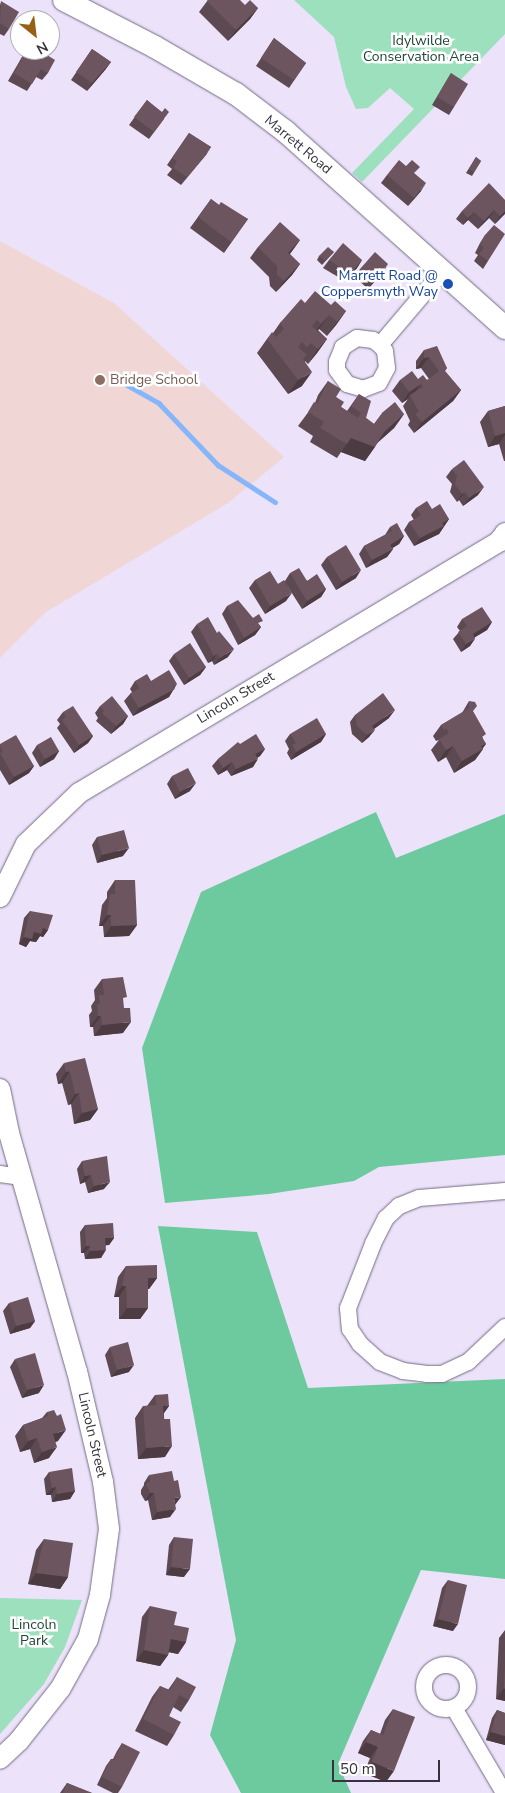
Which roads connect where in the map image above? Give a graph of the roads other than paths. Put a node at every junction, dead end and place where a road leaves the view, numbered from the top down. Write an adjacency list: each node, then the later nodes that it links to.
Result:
1 (64, 0): 2 (main road, Marrett Road)
2 (442, 272): 3 (main road, Marrett Road); 4 (street)
3 (505, 328)
4 (380, 345)
5 (504, 537): 6 (street, Lincoln Street)
6 (0, 897)
7 (0, 1089): 9 (street, Lincoln Street)
8 (0, 1174): 9 (street)
9 (22, 1178): 13 (street, Lincoln Street)
10 (505, 1191): 11 (street)
11 (505, 1327)
12 (454, 1708): 14 (street)
13 (0, 1759)
14 (504, 1793)

